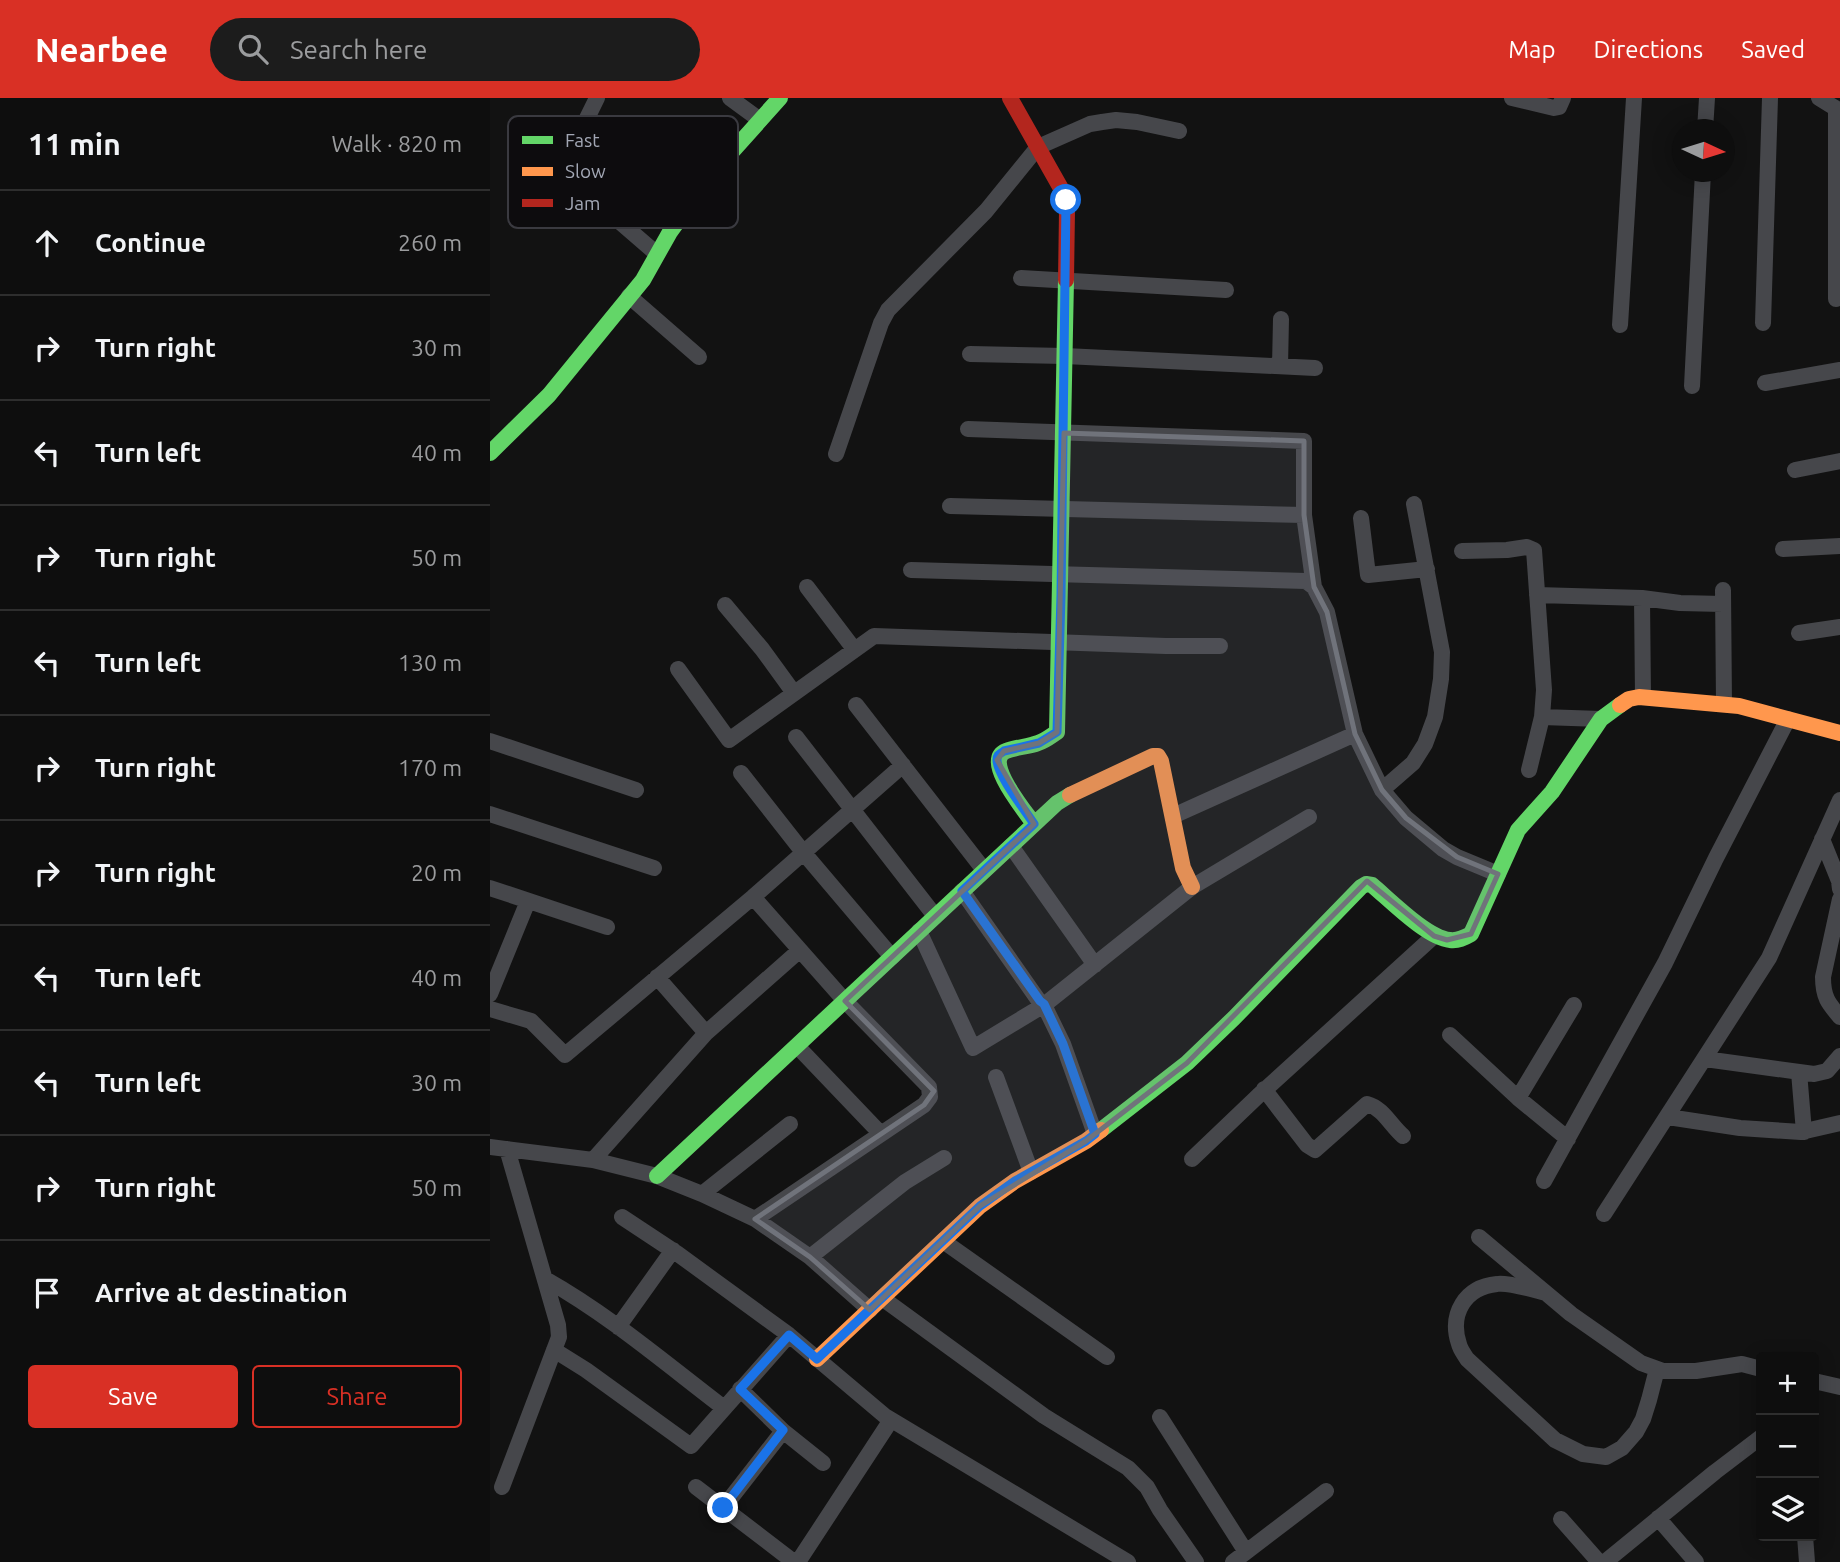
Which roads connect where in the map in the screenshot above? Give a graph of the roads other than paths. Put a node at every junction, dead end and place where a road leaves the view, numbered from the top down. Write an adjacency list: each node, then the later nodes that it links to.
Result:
1 (597, 98): 12 (street)
2 (730, 98): 14 (street)
3 (780, 98): 14 (street)
4 (1010, 98): 17 (street)
5 (1512, 98): 6 (street)
6 (1563, 98)
7 (1634, 98): 29 (street)
8 (1707, 98): 13 (street)
9 (1770, 98): 28 (street)
10 (1819, 98): 11 (street)
11 (1838, 110): 26 (street)
12 (588, 116)
13 (1706, 119)
14 (760, 120): 16 (street)
15 (1179, 131): 17 (street)
16 (738, 145)
17 (1038, 147): 23 (street); 41 (street)
18 (1702, 182): 37 (street)
19 (627, 228): 21 (street)
20 (673, 228): 21 (street)
21 (657, 254): 25 (street)
22 (1021, 278): 23 (street)
23 (1066, 281): 24 (street); 31 (street)
24 (1226, 290)
25 (629, 296): 32 (street); 40 (street)
26 (1836, 299)
27 (1281, 319): 33 (street)
28 (1763, 323)
29 (1620, 325)
30 (970, 354): 31 (street)
31 (1065, 356): 33 (street); 39 (street)
32 (699, 357)
33 (1280, 366): 34 (street)
34 (1315, 368)
35 (1840, 370): 36 (street)
36 (1765, 383)
37 (1692, 386)
38 (968, 429): 39 (street)
39 (1064, 433): 46 (street); 47 (street)
40 (490, 453)
41 (836, 454)
42 (1840, 461): 43 (street)
43 (1796, 470)
44 (1414, 504): 53 (street)
45 (950, 506): 46 (street)
46 (1062, 509): 47 (street); 54 (street)
47 (1304, 515): 56 (street)
48 (1361, 518): 53 (street)
49 (1840, 546): 50 (street)
50 (1783, 549)
51 (1462, 551): 57 (street)
52 (911, 569): 54 (street)
53 (1427, 569): 81 (street)
54 (1062, 573): 56 (street); 62 (street)
55 (807, 587): 64 (street)
56 (1314, 587): 74 (street)
57 (1537, 595): 58 (street); 70 (street)
58 (1642, 598): 67 (street); 68 (street)
59 (725, 605): 66 (street)
60 (1840, 627): 61 (street)
61 (1799, 633)
62 (1060, 643): 63 (street); 64 (street); 87 (street)
63 (1220, 646)
64 (854, 649): 66 (street)
65 (678, 669): 66 (street)
66 (794, 693)
67 (1643, 697): 68 (street); 71 (street)
68 (1724, 704): 72 (street)
69 (856, 705): 77 (street)
70 (1542, 717): 71 (street); 78 (street)
71 (1601, 719): 93 (street)
72 (1788, 719): 73 (street); 131 (street)
73 (1840, 733)
74 (1355, 734): 81 (street); 85 (street)
75 (796, 737): 83 (street)
76 (490, 741): 80 (street)
77 (903, 765): 83 (street); 92 (street)
78 (1529, 770)
79 (741, 774): 90 (street)
80 (636, 790)
81 (1382, 790): 93 (street)
82 (1840, 800): 88 (street)
83 (852, 809): 90 (street); 101 (street)
84 (490, 814): 91 (street)
85 (1173, 817): 87 (street); 94 (street)
86 (1309, 817): 94 (street)
87 (1034, 824): 89 (street)
88 (1822, 839): 96 (street); 119 (street)
89 (1011, 846): 92 (street); 107 (street)
90 (803, 852): 98 (street); 106 (street)
91 (654, 868)
92 (984, 870): 97 (street)
93 (1498, 874): 104 (street)
94 (1192, 887): 107 (street)
95 (490, 888): 100 (street)
96 (1840, 890)
97 (962, 891): 101 (street); 111 (street)
98 (753, 897): 105 (street); 108 (street)
99 (1840, 899): 114 (street)
100 (528, 901): 102 (street); 109 (street)
101 (935, 916): 103 (street)
102 (607, 926)
103 (919, 931): 106 (street); 111 (street)
104 (1434, 936): 122 (street); 129 (street)
105 (800, 950): 110 (street); 115 (street)
106 (892, 957): 110 (street)
107 (1095, 965): 111 (street)
108 (657, 977): 113 (street); 115 (street)
109 (490, 994)
110 (845, 1001): 117 (street); 128 (street)
111 (1044, 1004): 129 (street)
112 (1574, 1005): 123 (street)
113 (490, 1009)
114 (1840, 1017)
115 (706, 1033): 136 (street)
116 (1450, 1035): 123 (street)
117 (797, 1046): 128 (street); 138 (street)
118 (1840, 1056): 120 (street)
119 (1705, 1059): 120 (street); 124 (street)
120 (1799, 1072): 127 (street)
121 (996, 1077): 137 (street)
122 (1264, 1089): 130 (street); 135 (street)
123 (1518, 1098): 131 (street)
124 (1668, 1117): 127 (street); 141 (street)
125 (1840, 1123): 127 (street)
126 (790, 1124): 140 (street)
127 (1804, 1132)
128 (881, 1134): 143 (street)
129 (1095, 1134): 137 (street)
130 (1403, 1136)
131 (1568, 1139): 139 (street)
132 (490, 1147): 133 (street)
133 (508, 1149): 136 (street); 148 (street)
134 (944, 1158): 147 (street)
135 (1192, 1159)
136 (593, 1160): 138 (street)
137 (1031, 1172): 145 (street)
138 (657, 1176): 140 (street)
139 (1544, 1181)
140 (702, 1194): 143 (street)
141 (1604, 1214)
142 (622, 1217): 146 (street)
143 (755, 1219): 147 (street)
144 (1479, 1237): 149 (street)
145 (943, 1241): 150 (street); 154 (street)
146 (673, 1250): 151 (street); 152 (street)
147 (810, 1257): 150 (street)
148 (545, 1279): 151 (street); 153 (street)
149 (1546, 1293): 157 (street); 157 (street)
150 (876, 1304): 155 (street); 177 (street)
151 (618, 1327): 161 (street)
152 (789, 1335): 155 (street); 160 (street)
153 (554, 1350): 161 (street); 167 (street)
154 (1107, 1357)
155 (817, 1359): 163 (street)
156 (1756, 1368): 157 (street)
157 (1657, 1369)
158 (1819, 1382): 159 (street)
159 (1840, 1387)
160 (740, 1389): 161 (street); 164 (street)
161 (724, 1409)
162 (1160, 1417): 174 (street)
163 (891, 1420): 175 (street); 176 (street)
164 (783, 1430): 166 (street); 170 (street)
165 (1756, 1445): 171 (street)
166 (823, 1463)
167 (502, 1488)
168 (696, 1488): 170 (street)
169 (1326, 1491): 174 (street)
170 (723, 1508): 175 (street)
171 (1658, 1518): 180 (street); 181 (street)
172 (1561, 1519): 179 (street)
173 (1805, 1541): 182 (street)
174 (1246, 1552): 178 (street)
175 (796, 1562)
176 (1128, 1562)
177 (1196, 1562)
178 (1233, 1562)
179 (1599, 1562)
180 (1605, 1562)
181 (1696, 1562)
182 (1807, 1562)

